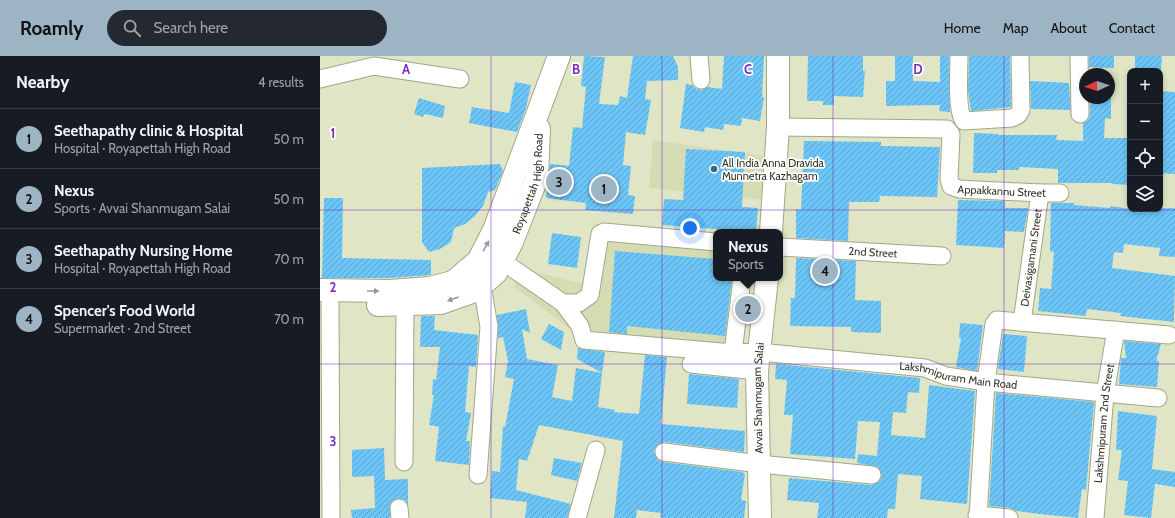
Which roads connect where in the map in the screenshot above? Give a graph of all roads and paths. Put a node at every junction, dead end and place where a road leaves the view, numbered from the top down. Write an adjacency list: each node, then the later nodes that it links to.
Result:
1 (559, 56): 10 (main road)
2 (699, 56): 9 (street)
3 (778, 56): 12 (main road)
4 (959, 56): 5 (street)
5 (1020, 56)
6 (1079, 56): 11 (street)
7 (320, 79): 8 (street)
8 (460, 79)
9 (701, 80)
10 (539, 112): 19 (main road, Royapettah High Road); 23 (main road, Royapettah High Road, one-way to 10)
11 (1080, 114)
12 (778, 128): 13 (street, Appakkannu Street); 15 (main road)
13 (1040, 193): 14 (street, Appakkannu Street); 26 (street, Deivasigamani Street)
14 (1060, 193)
15 (771, 229)
16 (713, 242): 24 (street)
17 (783, 247): 18 (street, 2nd Street)
18 (942, 256)
19 (502, 261): 22 (main road, Royapettah High Road); 24 (street)
20 (742, 281): 29 (street)
21 (767, 281): 30 (main road, Avvai Shanmugam Salai)
22 (482, 285): 25 (main road, Royapettah High Road, one-way to 25); 39 (street)
23 (323, 298): 25 (main road, Royapettah High Road); 42 (street)
24 (563, 303): 29 (street)
25 (405, 305): 37 (street)
26 (1022, 322): 27 (street); 32 (street)
27 (1116, 330): 28 (street); 33 (street, Lakshmipuram 2nd Street)
28 (1169, 335)
29 (733, 353): 30 (street)
30 (758, 361): 31 (street); 32 (street, Lakshmipuram Main Road); 38 (main road, Avvai Shanmugam Salai)
31 (691, 364)
32 (986, 382): 33 (street, Lakshmipuram Main Road); 41 (street)
33 (1105, 394): 34 (street, Lakshmipuram Main Road); 46 (street, Lakshmipuram 2nd Street)
34 (1158, 398)
35 (596, 450): 43 (street)
36 (664, 452): 38 (street)
37 (404, 462)
38 (760, 464): 40 (street); 44 (main road, Avvai Shanmugam Salai)
39 (478, 475)
40 (872, 475)
41 (978, 516): 45 (street)
42 (331, 518)
43 (577, 518)
44 (760, 518)
45 (1009, 518)
46 (1094, 518)

